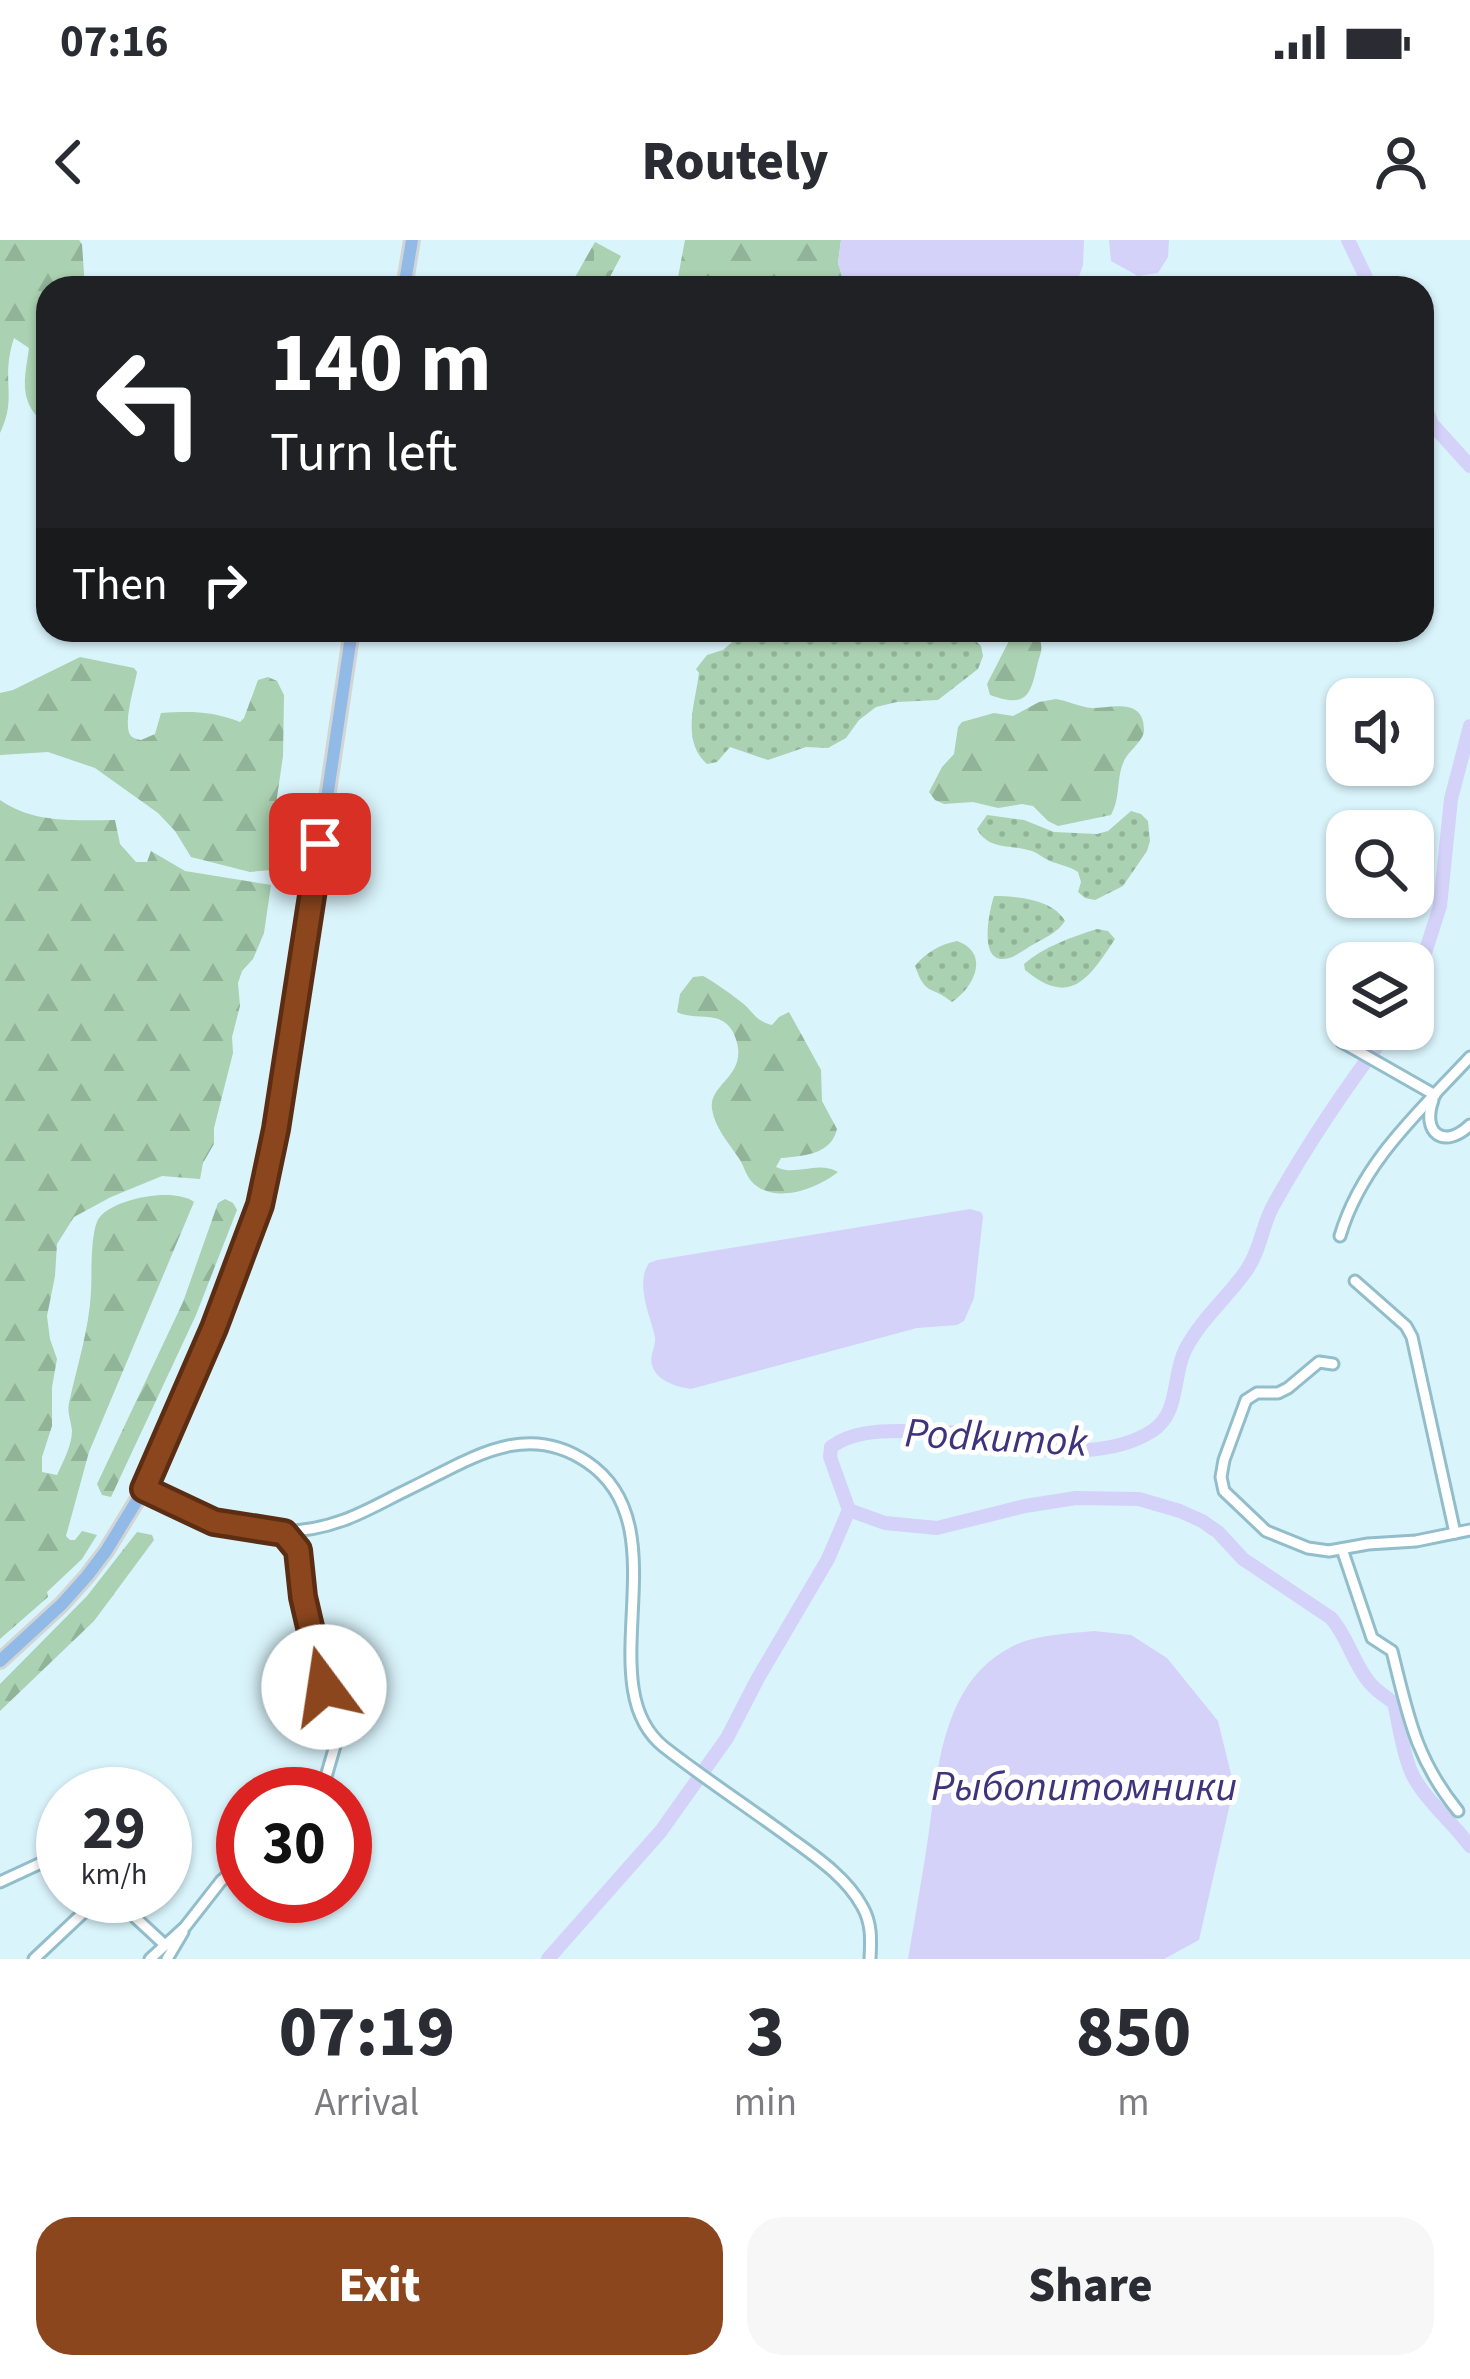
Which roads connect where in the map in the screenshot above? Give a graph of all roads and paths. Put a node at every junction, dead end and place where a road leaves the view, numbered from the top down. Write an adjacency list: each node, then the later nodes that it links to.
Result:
1 (412, 240): 2 (main road)
2 (406, 276)
3 (350, 642): 11 (main road)
4 (1356, 1050): 6 (street)
5 (1470, 1057): 6 (street)
6 (1435, 1095): 7 (street); 8 (street)
7 (1470, 1125)
8 (1340, 1236)
9 (1355, 1281): 14 (street)
10 (1334, 1364): 15 (street)
11 (144, 1489): 13 (street); 16 (main road)
12 (1470, 1531): 14 (street)
13 (284, 1533): 17 (street); 29 (street)
14 (1455, 1533): 15 (street)
15 (1342, 1549): 18 (street)
16 (0, 1661)
17 (329, 1767)
18 (1458, 1811)
19 (36, 1865): 20 (street)
20 (1, 1881)
21 (216, 1888): 24 (street)
22 (72, 1923): 26 (street)
23 (141, 1923): 25 (street)
24 (185, 1928): 25 (street); 28 (street)
25 (165, 1945): 27 (street)
26 (34, 1959)
27 (151, 1959)
28 (167, 1959)
29 (870, 1959)

